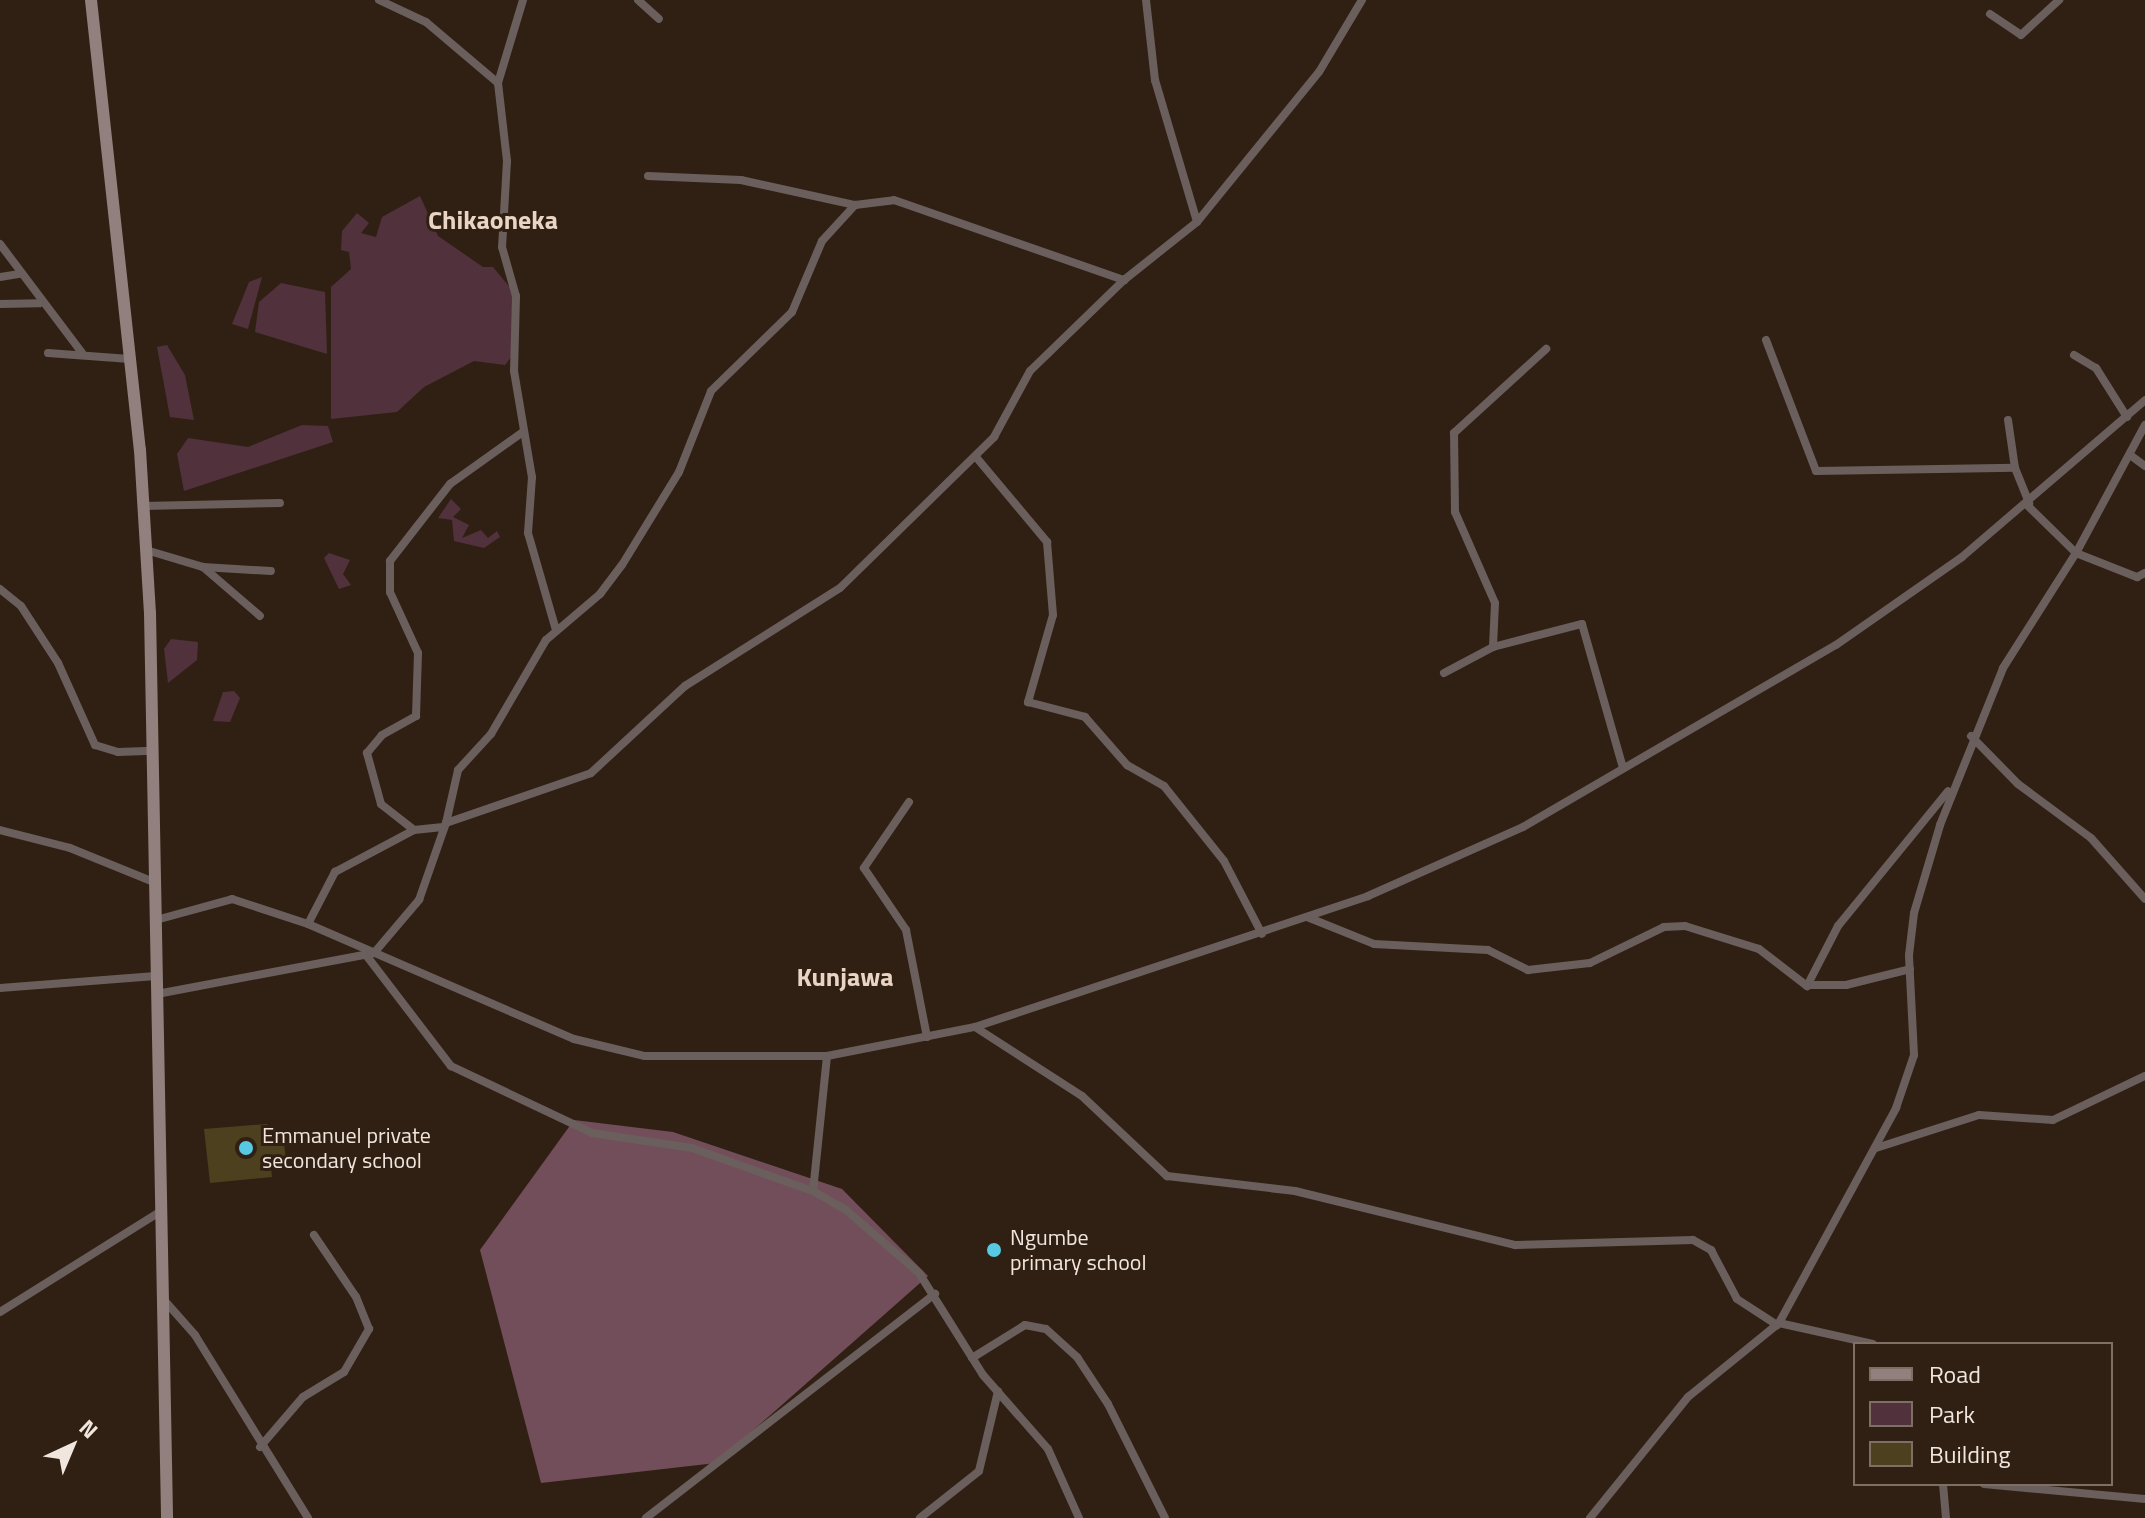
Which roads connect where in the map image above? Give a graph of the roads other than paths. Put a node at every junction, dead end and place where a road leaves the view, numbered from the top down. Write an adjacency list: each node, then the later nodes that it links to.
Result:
1 (91, 0): 25 (main road)
2 (379, 0): 10 (street)
3 (523, 0): 10 (street)
4 (638, 0): 9 (street)
5 (1146, 0): 13 (street)
6 (1362, 0): 13 (street)
7 (2059, 0): 8 (street)
8 (1990, 14)
9 (659, 19)
10 (498, 83): 30 (street)
11 (648, 176): 12 (street)
12 (855, 205): 17 (street); 45 (street)
13 (1197, 222): 17 (street)
14 (0, 244): 15 (street)
15 (20, 274): 16 (street); 18 (street)
16 (0, 277)
17 (1124, 280): 32 (street)
18 (39, 303): 19 (street); 23 (street)
19 (0, 304)
20 (1766, 340): 34 (street)
21 (1546, 349): 46 (street)
22 (48, 353): 23 (street)
23 (82, 353): 25 (street)
24 (2074, 355): 27 (street)
25 (130, 359): 37 (main road)
26 (2145, 400): 27 (street)
27 (2127, 417): 36 (street)
28 (2008, 420): 34 (street)
29 (2145, 425): 31 (street)
30 (523, 432): 45 (street); 55 (street)
31 (2130, 455): 33 (street); 39 (street)
32 (976, 457): 53 (street); 61 (street)
33 (2145, 466)
34 (2015, 468): 36 (street)
35 (280, 503): 37 (street)
36 (2028, 504): 39 (street); 50 (street)
37 (143, 506): 38 (main road)
38 (146, 550): 40 (street); 49 (main road)
39 (2076, 553): 42 (street); 48 (street)
40 (203, 567): 41 (street); 44 (street)
41 (271, 571)
42 (2142, 577)
43 (0, 589): 49 (street)
44 (260, 616)
45 (556, 630): 53 (street)
46 (1493, 647): 47 (street); 50 (street)
47 (1444, 673)
48 (1971, 736): 51 (street); 57 (street)
49 (153, 751): 56 (main road)
50 (1623, 768): 58 (street)
51 (1953, 785): 63 (street); 65 (street)
52 (909, 802): 69 (street)
53 (444, 825): 55 (street); 62 (street)
54 (0, 830): 56 (street)
55 (414, 830): 60 (street)
56 (156, 883): 59 (main road)
57 (2145, 899)
58 (1307, 917): 61 (street); 65 (street)
59 (156, 920): 60 (street); 64 (main road)
60 (308, 924): 62 (street)
61 (1262, 934): 68 (street)
62 (370, 954): 67 (street); 70 (street); 73 (street)
63 (1910, 969): 65 (street); 72 (street)
64 (156, 976): 66 (street); 67 (main road)
65 (1810, 985)
66 (0, 988)
67 (157, 994): 74 (main road)
68 (975, 1027): 69 (street); 79 (street)
69 (927, 1037): 70 (street)
70 (827, 1056): 73 (street)
71 (2145, 1076): 72 (street)
72 (1876, 1148): 79 (street)
73 (813, 1191): 76 (street)
74 (161, 1211): 77 (main road); 78 (street)
75 (314, 1235): 83 (street)
76 (935, 1294): 81 (street); 89 (street)
77 (163, 1300): 83 (street); 87 (main road)
78 (0, 1312)
79 (1778, 1324): 80 (street); 93 (street)
80 (1864, 1342)
81 (972, 1358): 82 (street); 92 (street)
82 (998, 1391): 90 (street); 91 (street)
83 (260, 1447): 88 (street)
84 (1943, 1486): 94 (street)
85 (2005, 1486): 86 (street)
86 (2145, 1499)
87 (167, 1518)
88 (308, 1518)
89 (646, 1518)
90 (920, 1518)
91 (1079, 1518)
92 (1165, 1518)
93 (1590, 1518)
94 (1946, 1518)

